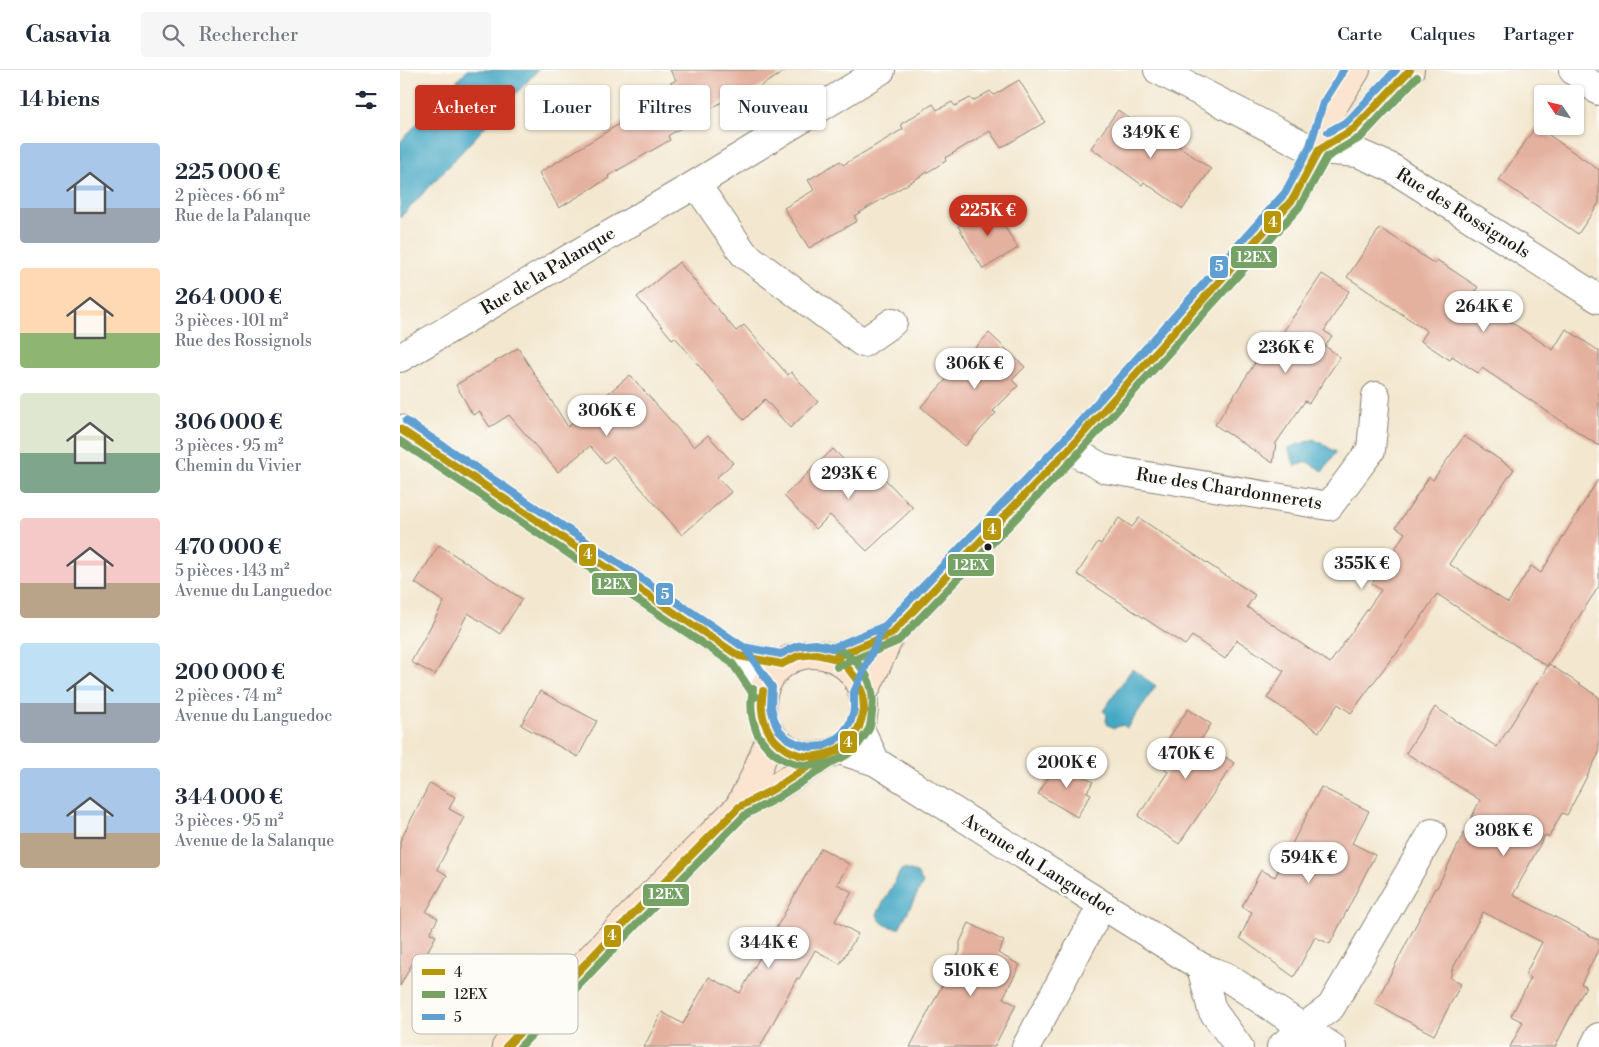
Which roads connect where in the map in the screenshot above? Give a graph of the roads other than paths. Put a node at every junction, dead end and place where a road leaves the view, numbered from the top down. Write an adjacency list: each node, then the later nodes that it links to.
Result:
1 (881, 70): 8 (street, Rue de la Palanque)
2 (1158, 70): 7 (street)
3 (1356, 70): 7 (street)
4 (1410, 70): 7 (street)
5 (1573, 70): 6 (street)
6 (1599, 91)
7 (1319, 150): 9 (street, Rue des Rossignols); 14 (street)
8 (696, 184): 10 (street); 11 (street, Rue de la Palanque)
9 (1599, 298)
10 (894, 322)
11 (400, 358)
12 (1376, 396): 14 (street, Rue des Chardonnerets)
13 (400, 429): 16 (street)
14 (1069, 449): 15 (street)
15 (891, 634): 17 (street); 20 (street)
16 (739, 656): 18 (street); 19 (street)
17 (833, 658): 18 (street); 20 (street)
18 (782, 664): 19 (street)
19 (763, 691): 22 (street)
20 (863, 695): 21 (street)
21 (859, 727): 23 (street); 24 (street)
22 (771, 736): 23 (street); 25 (street)
23 (832, 753): 24 (street, Avenue du Languedoc); 25 (street)
24 (876, 762): 27 (street, Avenue du Languedoc)
25 (739, 807): 29 (street)
26 (1432, 833): 30 (street)
27 (1102, 905): 28 (street, Avenue du Languedoc); 34 (street)
28 (1201, 967): 30 (street, Avenue du Languedoc); 35 (street)
29 (578, 972)
30 (1304, 1027): 36 (street); 37 (street, Avenue du Languedoc)
31 (518, 1034): 33 (street)
32 (1599, 1037): 38 (street)
33 (506, 1047)
34 (1026, 1047)
35 (1240, 1047)
36 (1281, 1047)
37 (1332, 1047)
38 (1594, 1047)

